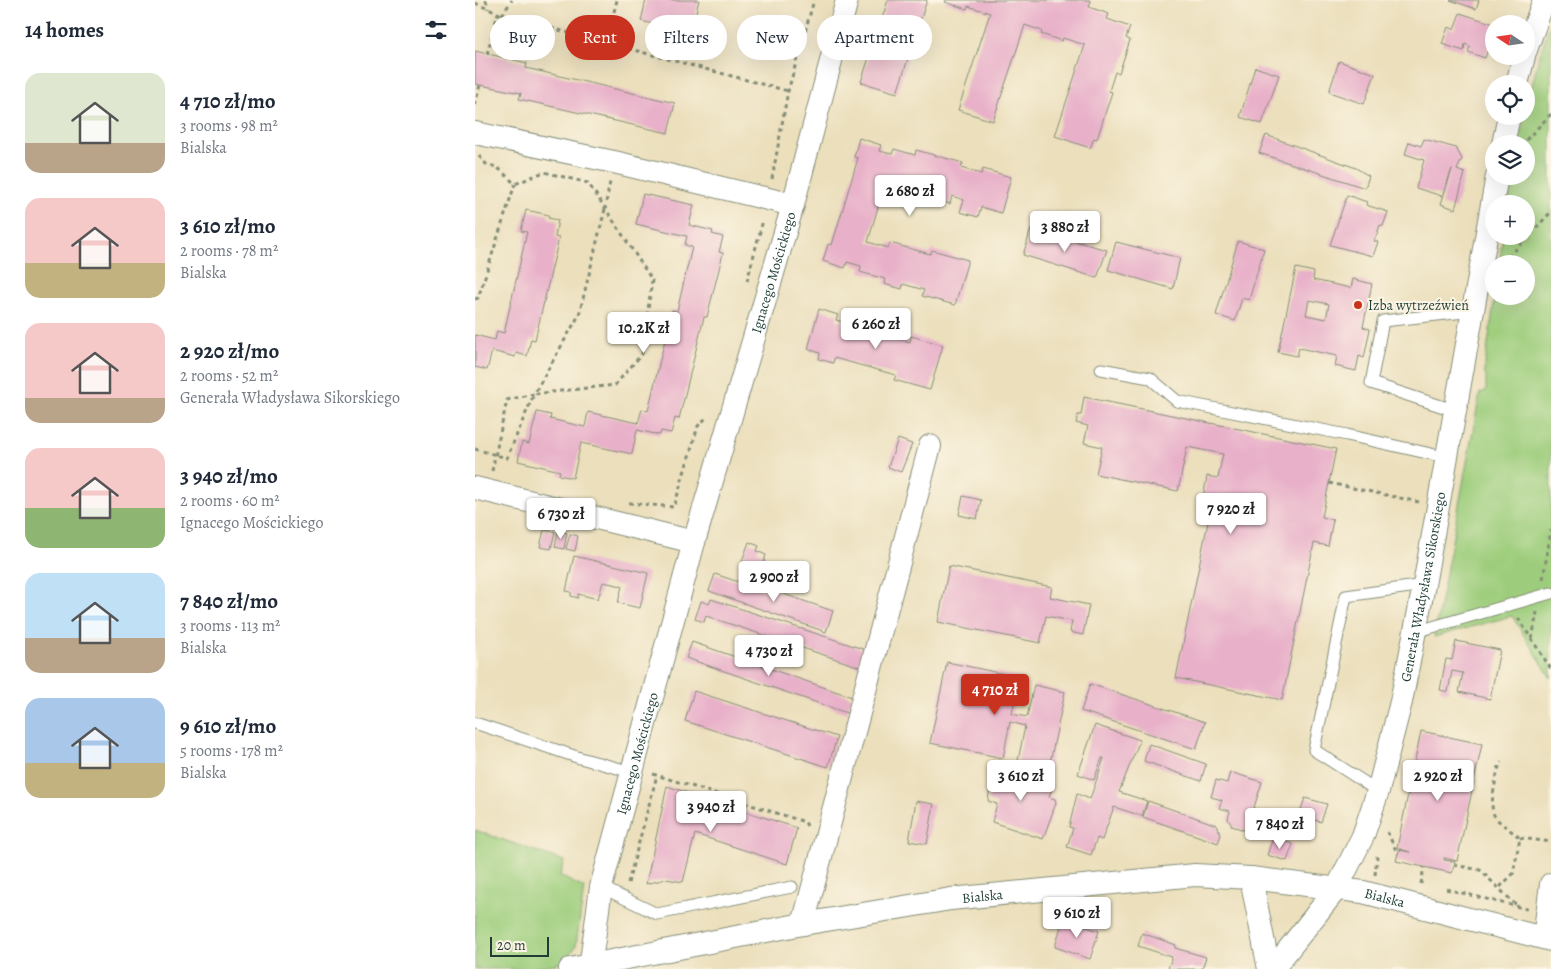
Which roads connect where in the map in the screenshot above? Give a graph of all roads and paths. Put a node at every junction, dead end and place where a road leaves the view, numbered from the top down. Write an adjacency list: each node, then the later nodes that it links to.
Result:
1 (487, 0): 8 (path)
2 (512, 0): 9 (path)
3 (617, 0): 10 (path)
4 (814, 0): 16 (path)
5 (847, 0): 26 (street, Ignacego Mościckiego)
6 (1544, 0): 11 (street)
7 (475, 3): 8 (path)
8 (488, 9): 9 (path)
9 (500, 14): 12 (path); 14 (path)
10 (613, 15)
11 (1535, 25)
12 (565, 32)
13 (635, 51): 16 (path)
14 (487, 54)
15 (480, 85): 17 (path)
16 (788, 91): 25 (path)
17 (475, 105)
18 (1551, 114): 20 (path)
19 (475, 133): 22 (street)
20 (1531, 135)
21 (475, 152): 23 (path)
22 (613, 162): 25 (street); 27 (path)
23 (515, 184): 27 (path); 31 (path)
24 (1495, 185): 32 (street, Generała Władysława Sikorskiego)
25 (769, 199): 26 (street); 30 (path)
26 (793, 204): 45 (street, Ignacego Mościckiego)
27 (605, 208): 34 (path); 34 (path)
28 (1551, 212): 29 (path)
29 (1511, 255)
30 (746, 282)
31 (475, 299)
32 (1473, 311): 35 (street, Generała Władysława Sikorskiego); 35 (lane)
33 (1101, 369): 40 (lane)
34 (534, 394): 39 (path); 39 (path)
35 (1457, 411): 40 (street, Generała Władysława Sikorskiego)
36 (712, 413): 43 (path)
37 (930, 446): 72 (street)
38 (475, 449): 39 (path)
39 (495, 454): 42 (path)
40 (1449, 458): 44 (street, Generała Władysława Sikorskiego)
41 (1329, 483): 44 (path)
42 (481, 490): 45 (street)
43 (628, 502)
44 (1439, 507): 46 (street, Generała Władysława Sikorskiego)
45 (694, 542): 53 (street, Ignacego Mościckiego)
46 (1424, 585): 49 (street, Generała Władysława Sikorskiego); 55 (lane)
47 (1551, 594): 48 (lane)
48 (1509, 605): 49 (lane); 50 (path)
49 (1415, 632): 55 (street, Generała Władysława Sikorskiego)
50 (1551, 669)
51 (475, 723): 53 (lane)
52 (1502, 762): 58 (path)
53 (633, 770): 54 (path); 66 (street, Ignacego Mościckiego)
54 (657, 775): 57 (path); 70 (path)
55 (1378, 791): 69 (street, Generała Władysława Sikorskiego)
56 (1383, 824): 60 (path)
57 (809, 829)
58 (1520, 838): 59 (path); 68 (path)
59 (1551, 842)
60 (1398, 854)
61 (1454, 865): 68 (path)
62 (1424, 867): 64 (path)
63 (1251, 878): 69 (street, Bialska); 72 (street, Bialska); 75 (street)
64 (1421, 884)
65 (1551, 884): 73 (street)
66 (601, 887): 70 (lane); 74 (street, Ignacego Mościckiego)
67 (792, 887): 70 (lane)
68 (1500, 887): 71 (path)
69 (1337, 888): 73 (street, Bialska); 75 (street, Generała Władysława Sikorskiego)
70 (624, 897)
71 (1517, 905)
72 (803, 924): 74 (street, Bialska)
73 (1548, 939)
74 (584, 968)
75 (1271, 969)

